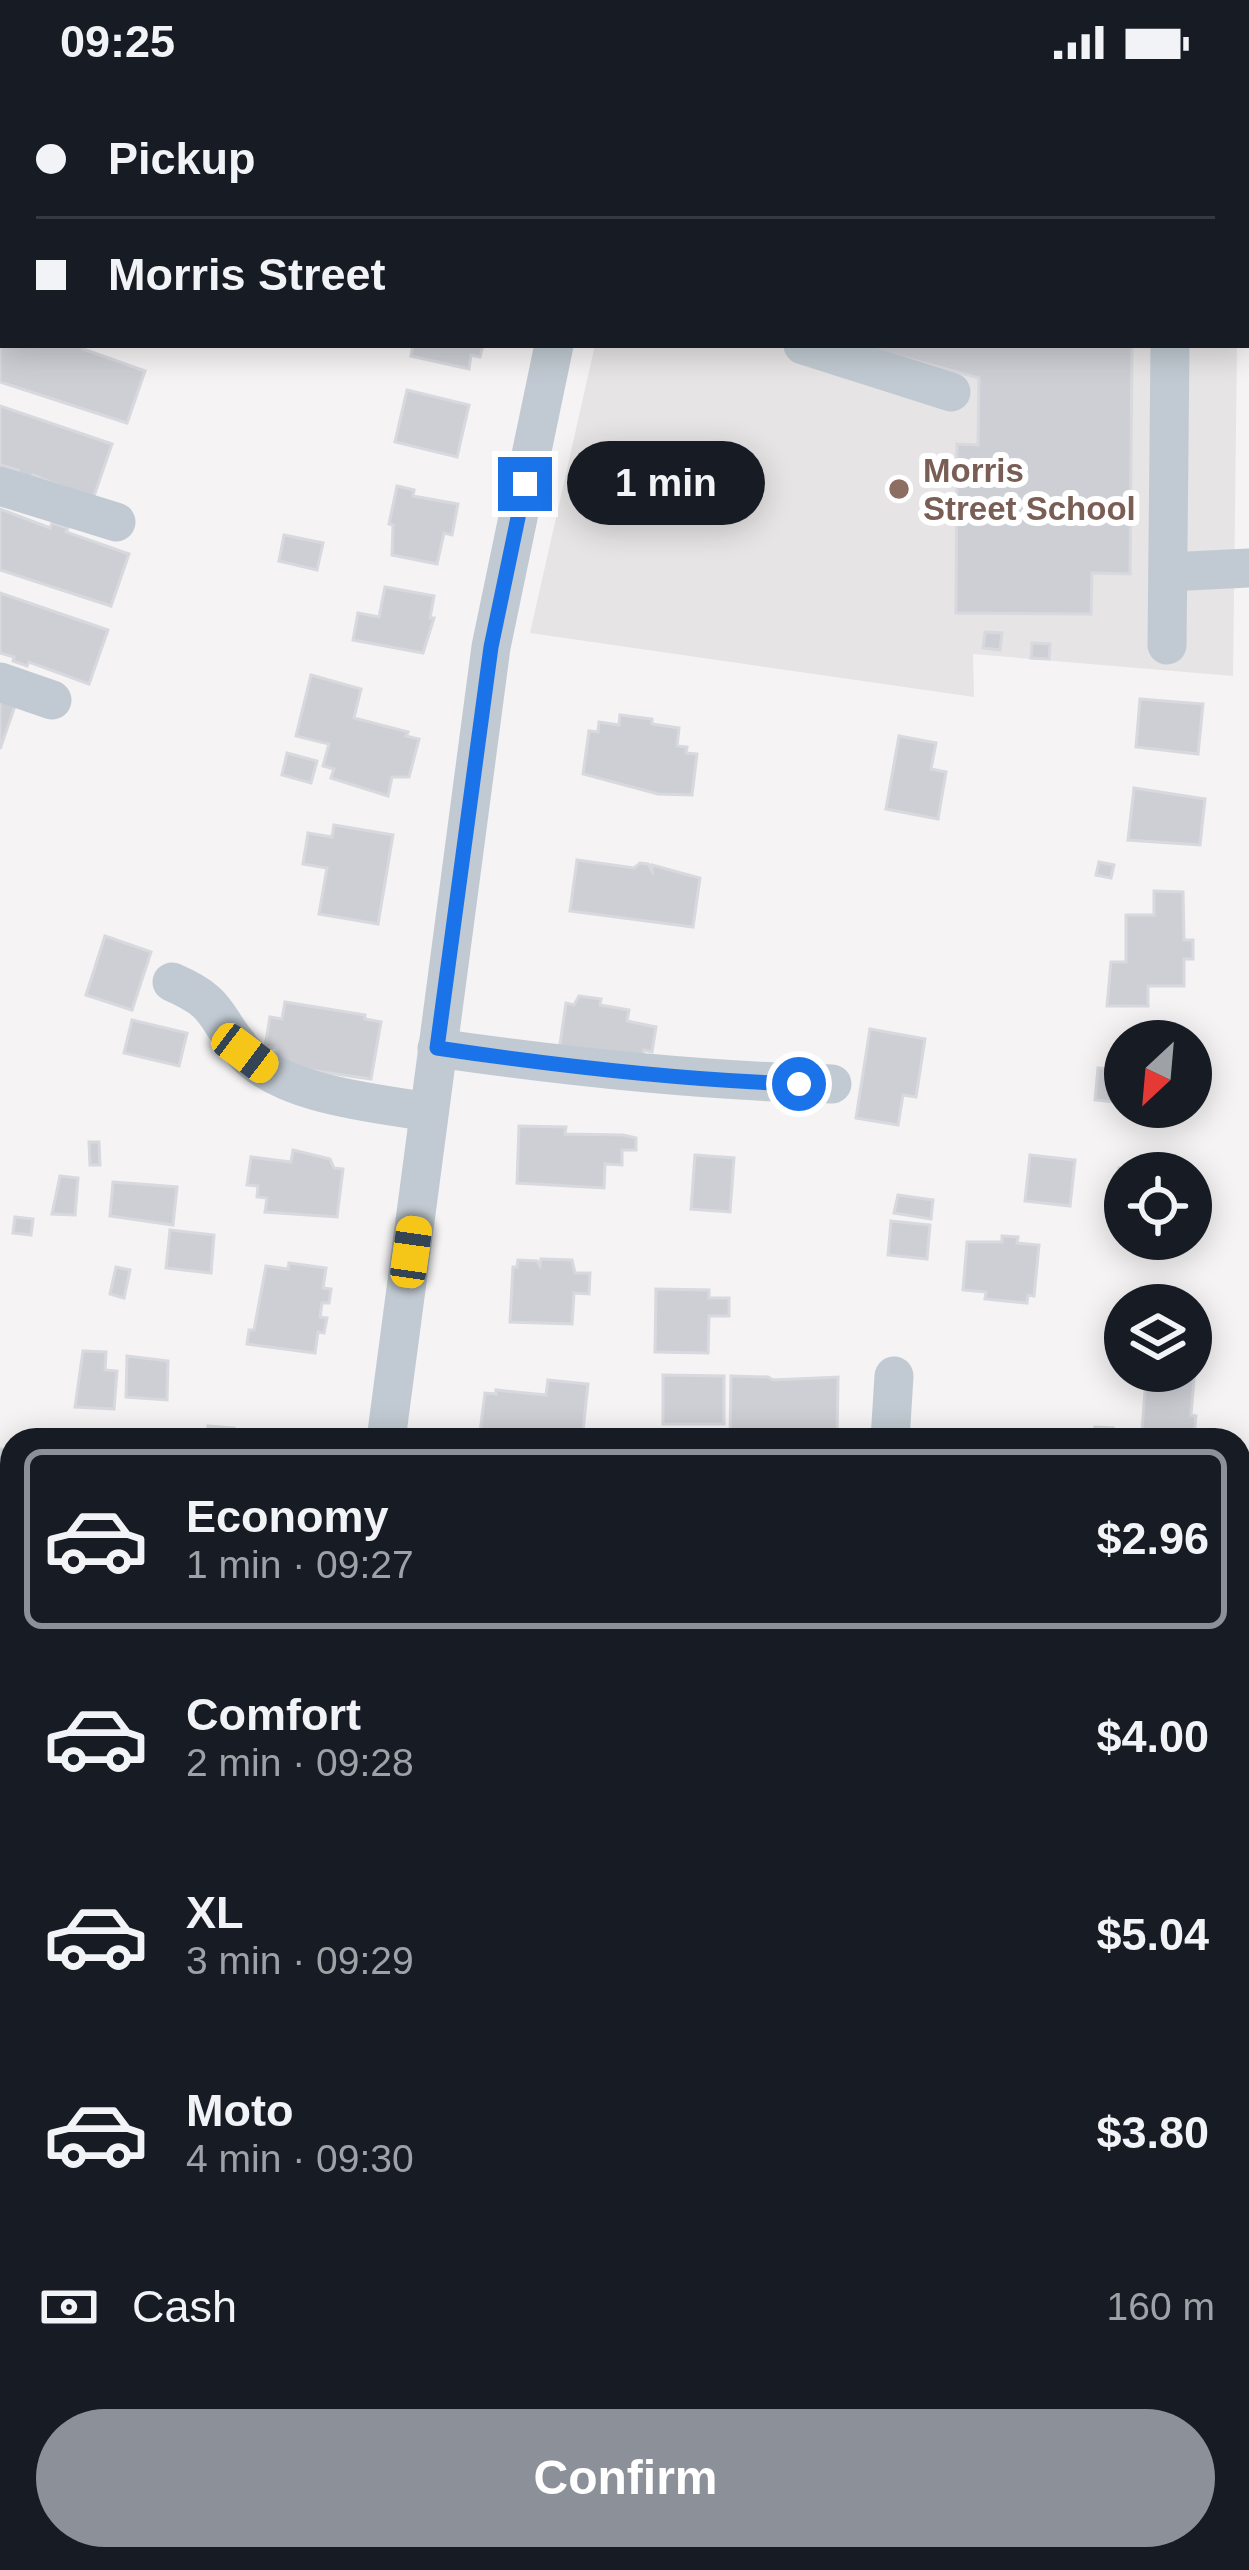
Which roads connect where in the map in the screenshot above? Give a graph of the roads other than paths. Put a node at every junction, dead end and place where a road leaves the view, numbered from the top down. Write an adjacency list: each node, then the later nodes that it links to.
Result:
1 (553, 348): 13 (street)
2 (812, 348): 4 (street)
3 (1170, 348): 8 (street)
4 (951, 392)
5 (0, 486): 6 (street)
6 (116, 522)
7 (1249, 568): 8 (street)
8 (1168, 572): 9 (street)
9 (1167, 645)
10 (0, 682): 11 (street)
11 (52, 700)
12 (172, 982): 15 (street)
13 (437, 1048): 14 (street); 15 (street)
14 (832, 1084)
15 (429, 1112): 17 (street)
16 (895, 1376): 18 (street)
17 (388, 1428)
18 (891, 1428)

